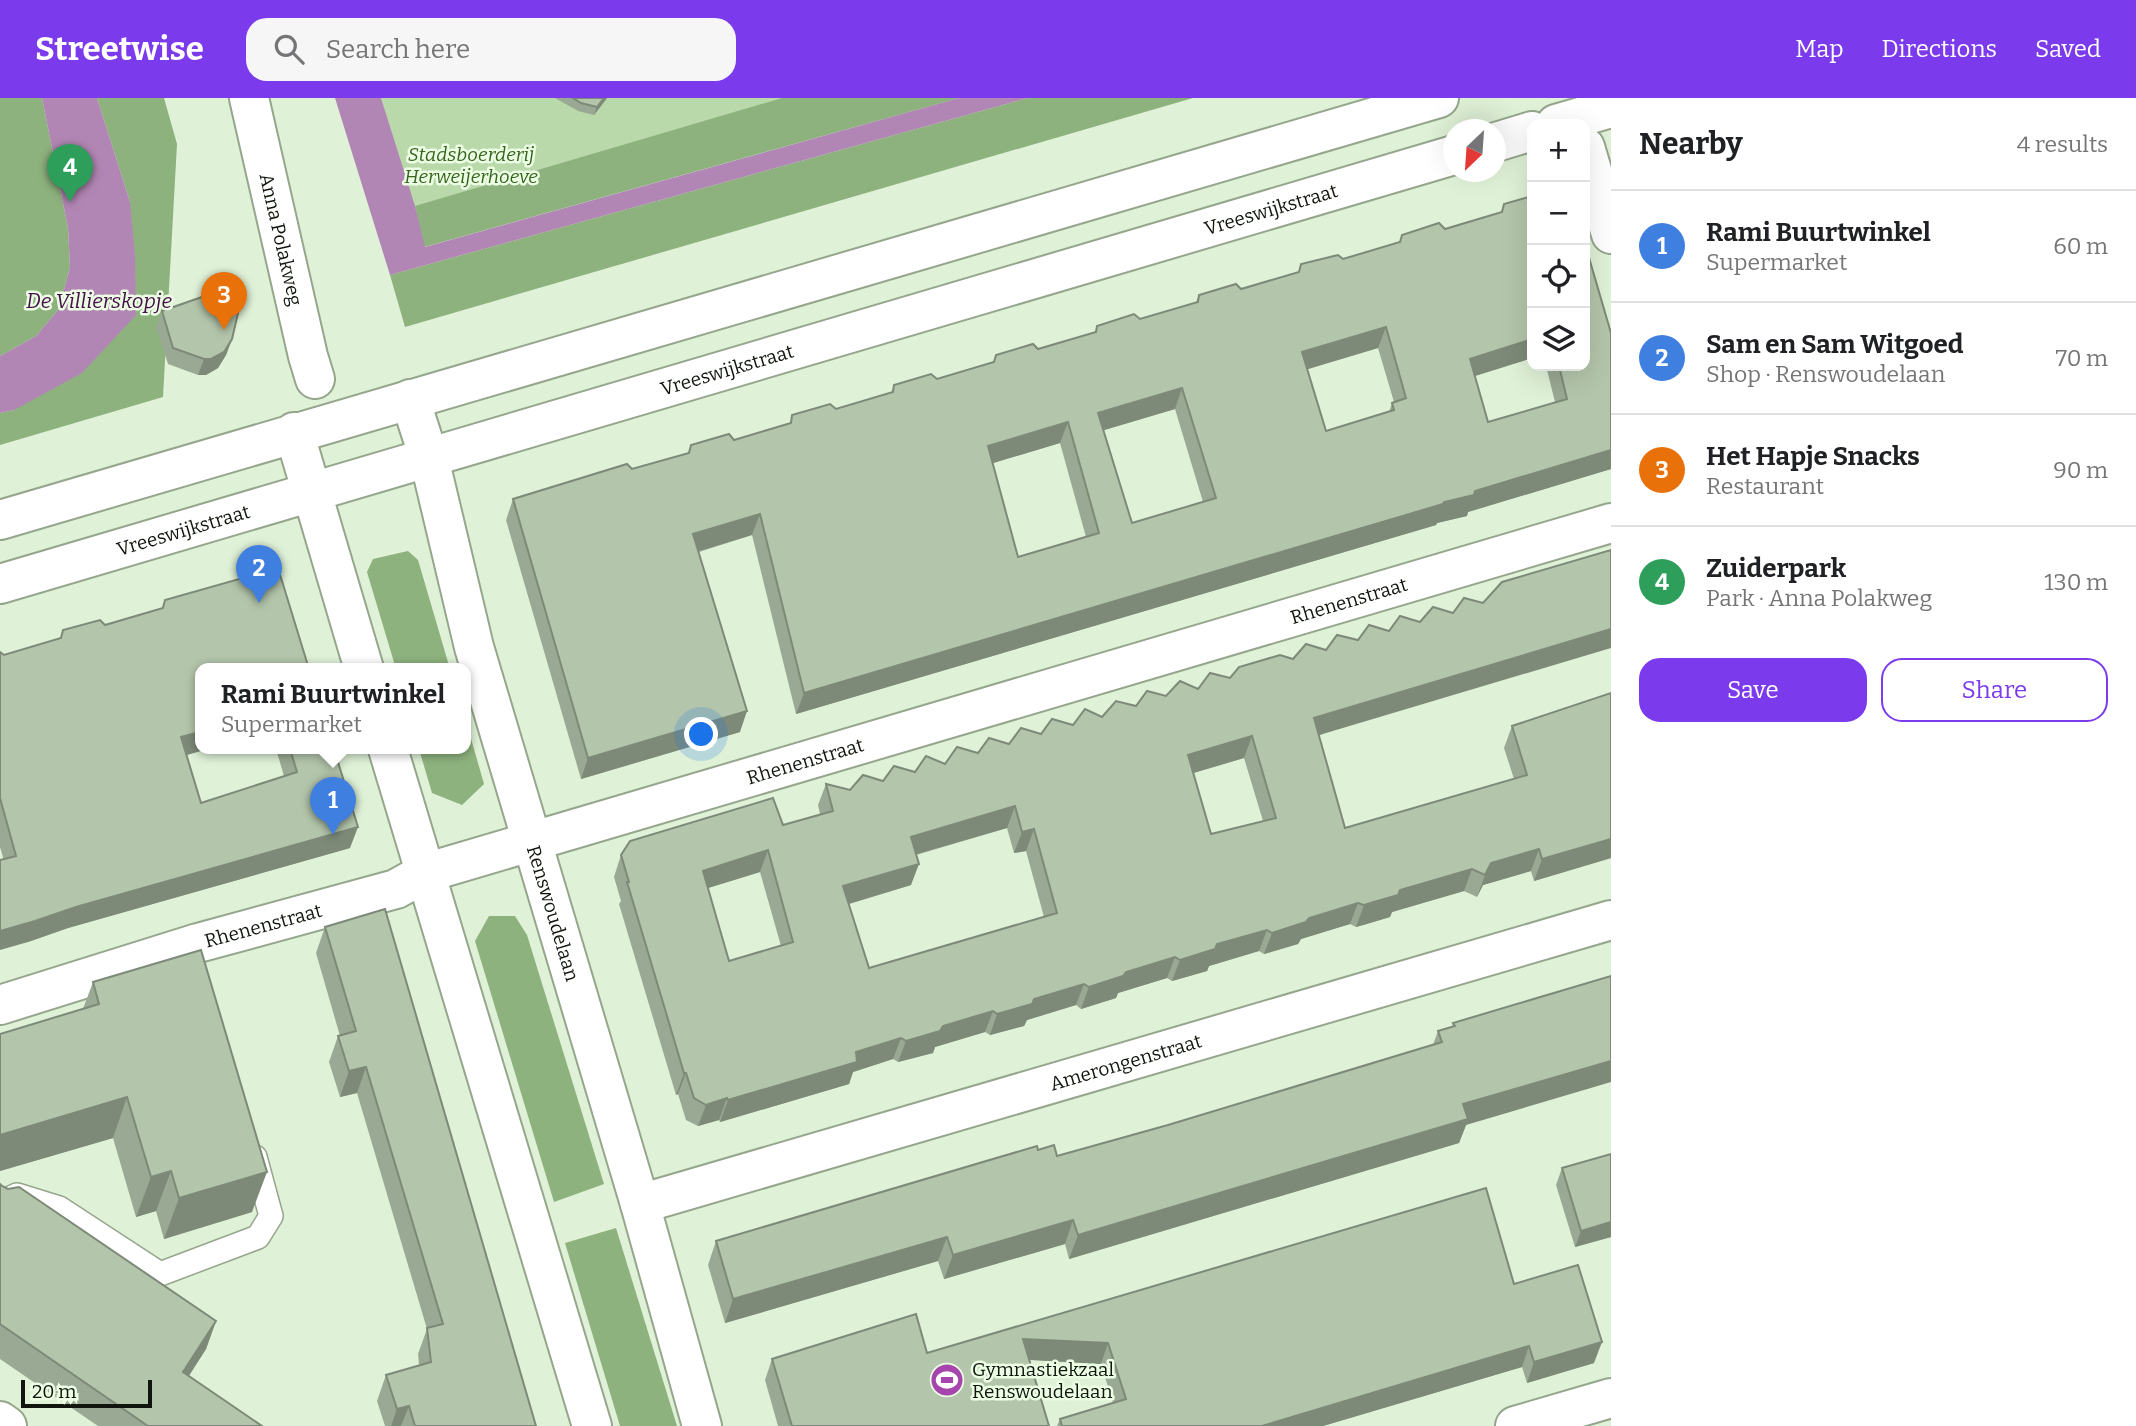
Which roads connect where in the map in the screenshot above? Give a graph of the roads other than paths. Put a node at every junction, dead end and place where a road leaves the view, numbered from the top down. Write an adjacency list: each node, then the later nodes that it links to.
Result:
1 (249, 98): 8 (street, Anna Polakweg)
2 (1439, 98): 9 (street)
3 (1527, 133): 4 (street)
4 (1506, 139)
5 (1443, 158): 11 (street, Vreeswijkstraat)
6 (1590, 159): 7 (street)
7 (1611, 234)
8 (315, 379): 10 (lane)
9 (410, 399): 10 (street); 11 (street, Renswoudelaan)
10 (310, 428): 12 (street); 13 (street)
11 (429, 458): 12 (street, Vreeswijkstraat); 18 (street, Renswoudelaan)
12 (312, 493): 15 (street, Vreeswijkstraat); 16 (street)
13 (0, 520)
14 (1611, 523): 18 (street, Rhenenstraat)
15 (0, 584)
16 (363, 663)
17 (389, 754): 19 (street)
18 (531, 842): 19 (street, Rhenenstraat); 24 (street, Renswoudelaan)
19 (425, 873): 21 (street, Rhenenstraat); 28 (street)
20 (1611, 920): 24 (street, Amerongenstraat)
21 (0, 1005)
22 (250, 1140): 23 (lane)
23 (0, 1203)
24 (640, 1204): 29 (street, Renswoudelaan)
25 (1611, 1398): 30 (street)
26 (0, 1421): 27 (street)
27 (7, 1426)
28 (592, 1426)
29 (702, 1426)
30 (1515, 1426)

